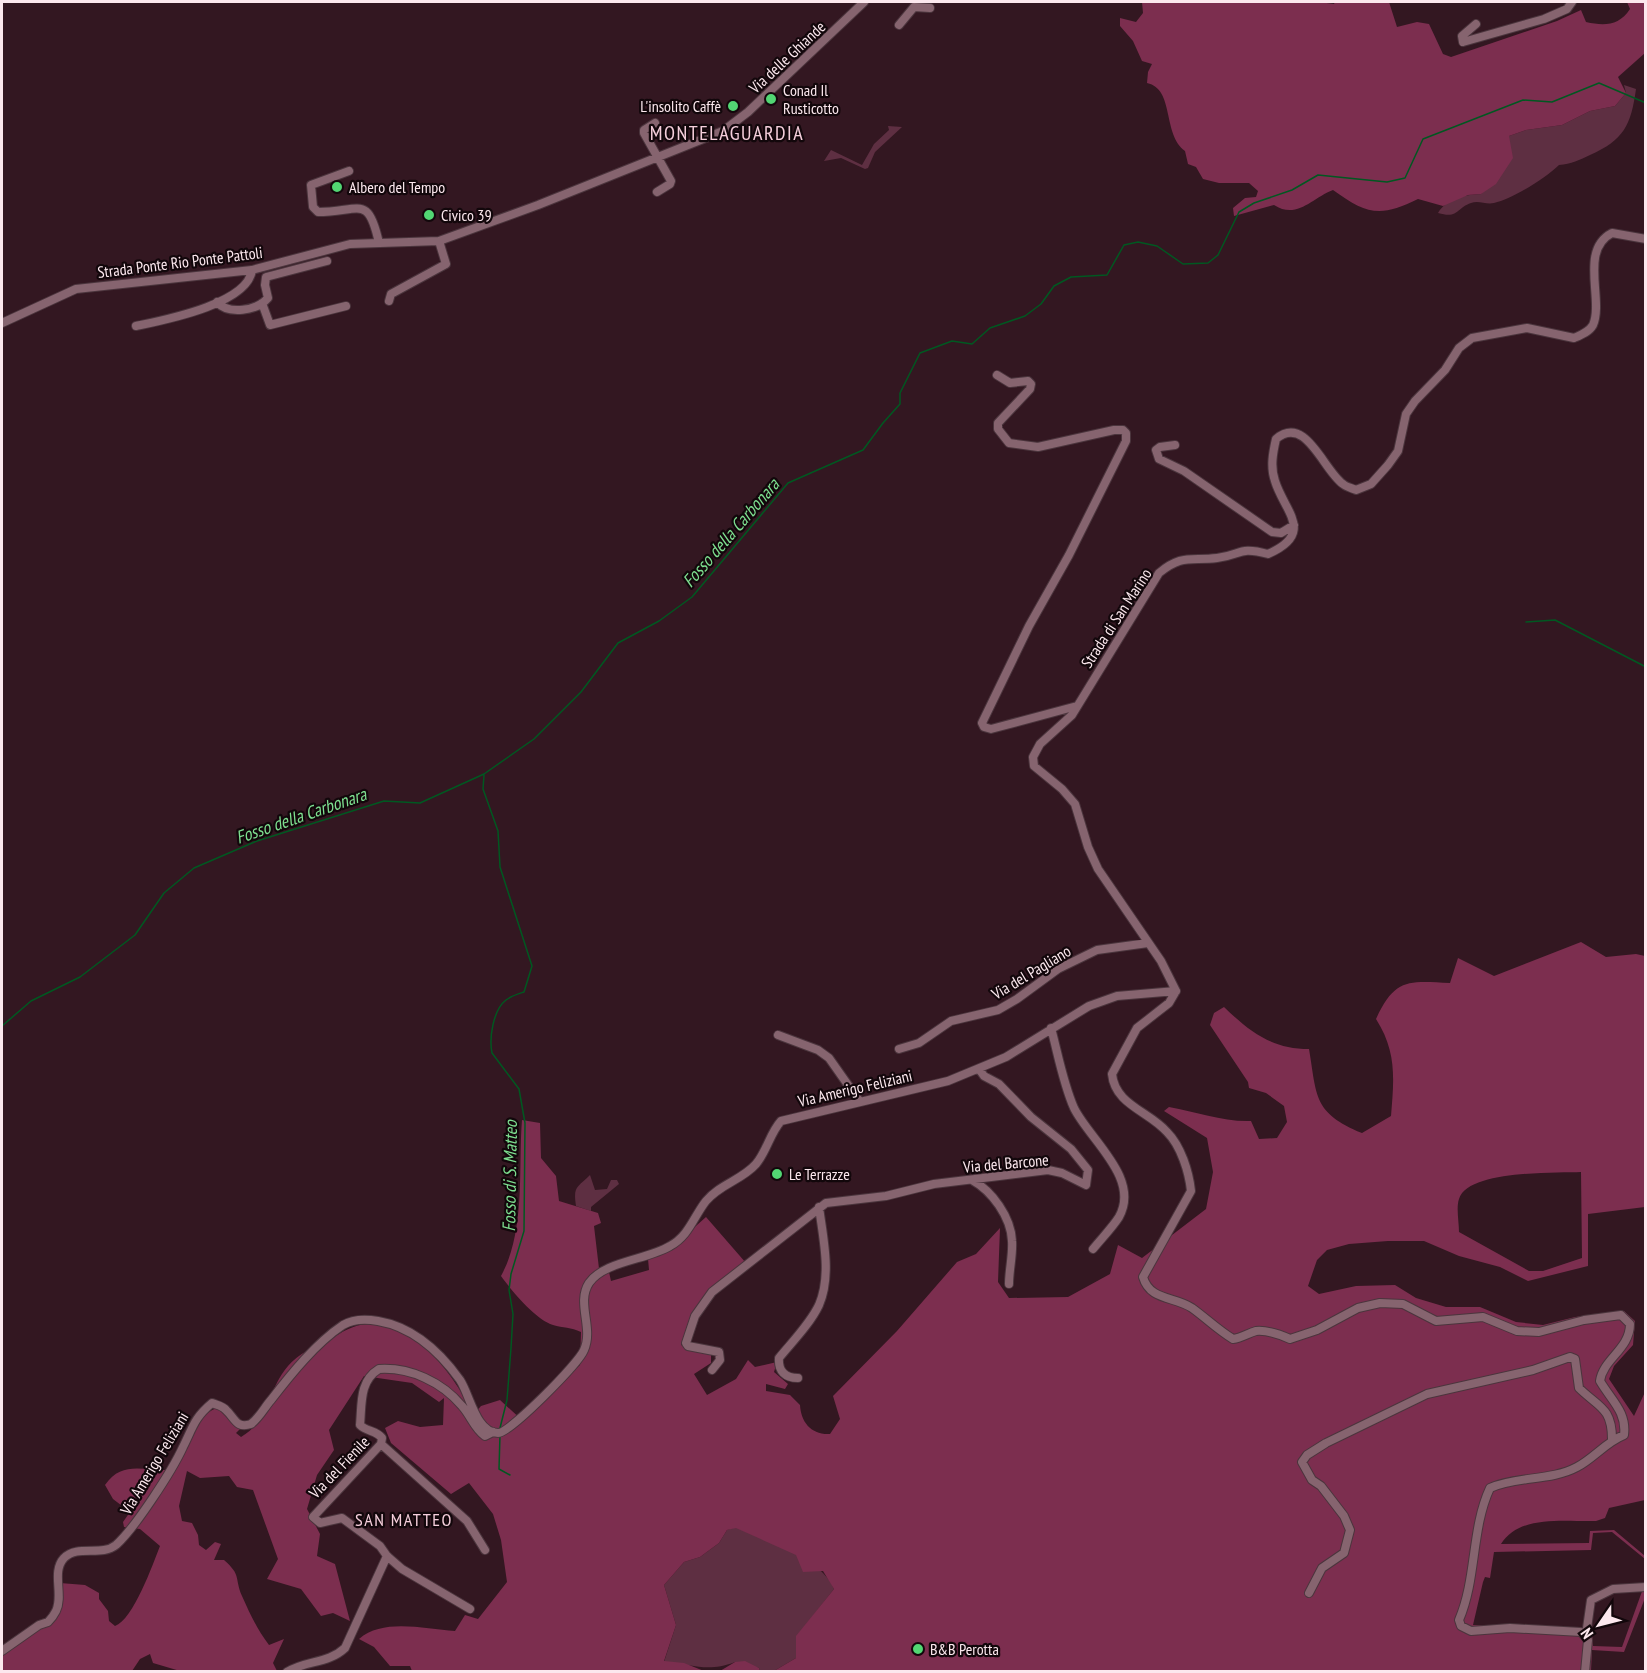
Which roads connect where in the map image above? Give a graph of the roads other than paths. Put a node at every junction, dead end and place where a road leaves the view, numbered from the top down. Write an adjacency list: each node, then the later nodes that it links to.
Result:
1 (864, 2): 7 (street, Via delle Ghiande)
2 (1572, 2): 4 (street)
3 (930, 7): 5 (street)
4 (1476, 24)
5 (899, 25)
6 (655, 123): 7 (street)
7 (660, 157): 9 (street); 10 (street, Via delle Ghiande)
8 (349, 171): 13 (street)
9 (657, 192)
10 (476, 228): 12 (street, Strada Ponte Rio Ponte Pattoli)
11 (1646, 239): 24 (street)
12 (439, 241): 13 (street, Strada Ponte Rio Ponte Pattoli); 16 (street)
13 (380, 243): 15 (street, Strada Ponte Rio Ponte Pattoli)
14 (327, 261): 18 (street)
15 (252, 270): 17 (street); 20 (street, Strada Ponte Rio Ponte Pattoli)
16 (389, 301)
17 (217, 302): 18 (street); 21 (street)
18 (262, 303): 19 (street)
19 (346, 306)
20 (2, 323)
21 (136, 326)
22 (997, 375): 25 (street)
23 (1175, 445): 24 (street)
24 (1294, 525): 25 (street, Strada di San Marino)
25 (1077, 706): 26 (street, Strada di San Marino)
26 (1148, 944): 27 (street, Strada di San Marino); 30 (street, Via del Pagliano)
27 (1176, 991): 28 (street, Via Amerigo Feliziani); 40 (street)
28 (1051, 1028): 31 (street, Via Amerigo Feliziani); 35 (street)
29 (778, 1035): 32 (street)
30 (900, 1049)
31 (980, 1069): 32 (street, Via Amerigo Feliziani); 33 (street, Via del Barcone)
32 (860, 1102): 39 (street, Via Amerigo Feliziani)
33 (971, 1180): 34 (street, Via del Barcone); 36 (street)
34 (819, 1207): 37 (street, Via del Barcone); 38 (street)
35 (1093, 1249)
36 (1009, 1284)
37 (712, 1370)
38 (798, 1378)
39 (493, 1432): 41 (street, Via del Fienile); 48 (street, Via Amerigo Feliziani)
40 (1612, 1439): 45 (street); 47 (street)
41 (381, 1444): 42 (street); 43 (street, Via del Fienile)
42 (485, 1551)
43 (387, 1556): 46 (street, Via del Fienile); 49 (street)
44 (1646, 1587): 47 (street)
45 (1309, 1593)
46 (470, 1609)
47 (1586, 1635): 50 (street)
48 (2, 1651)
49 (287, 1671)
50 (1585, 1671)

